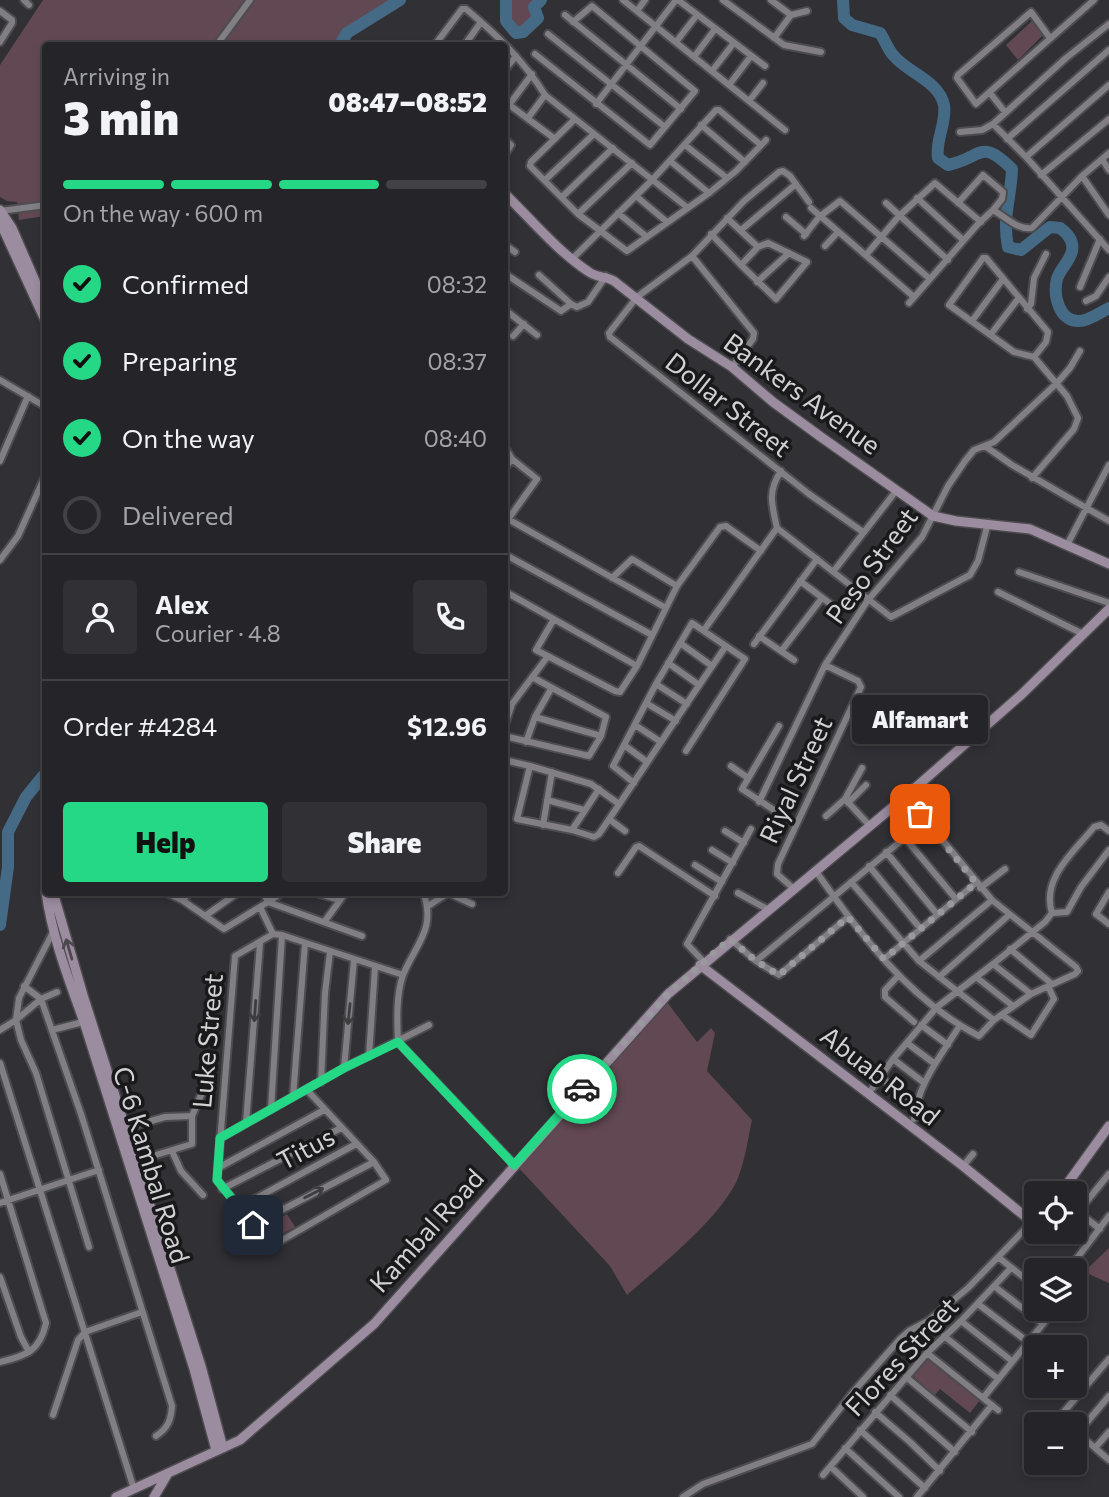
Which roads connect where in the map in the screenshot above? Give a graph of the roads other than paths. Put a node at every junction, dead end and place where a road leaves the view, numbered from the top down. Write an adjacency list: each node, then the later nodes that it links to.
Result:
1 (250, 0): 25 (street)
2 (623, 0): 11 (street)
3 (645, 0): 11 (street)
4 (677, 0): 14 (street); 19 (street)
5 (723, 0): 23 (street)
6 (771, 0): 9 (street)
7 (784, 0): 9 (street)
8 (1094, 0): 24 (street)
9 (779, 7): 15 (street)
10 (0, 11): 31 (street)
11 (637, 11): 19 (street)
12 (807, 11): 15 (street)
13 (565, 15): 17 (street)
14 (697, 15): 20 (street); 30 (street)
15 (791, 15): 23 (street)
16 (481, 22): 22 (street); 26 (street); 27 (street)
17 (573, 22): 33 (street); 41 (street)
18 (1109, 24): 57 (street)
19 (656, 27): 30 (street); 33 (street)
20 (715, 29): 32 (street); 40 (street)
21 (548, 34): 46 (street)
22 (499, 38): 28 (street); 29 (street)
23 (774, 38): 36 (street)
24 (1050, 38): 50 (street); 50 (street)
25 (219, 42)
26 (437, 42)
27 (467, 42)
28 (496, 42)
29 (503, 42)
30 (676, 42): 40 (street)
31 (0, 43)
32 (733, 44): 39 (street); 44 (street)
33 (640, 45): 41 (street); 56 (street)
34 (508, 48): 38 (street)
35 (1109, 50): 68 (street)
36 (821, 51)
37 (535, 54): 55 (street)
38 (516, 56): 42 (street); 45 (street)
39 (751, 56): 43 (street); 48 (street)
40 (694, 57): 44 (street)
41 (626, 63): 46 (street); 56 (street)
42 (508, 66)
43 (765, 66)
44 (712, 71): 48 (street)
45 (532, 74): 51 (street); 53 (street)
46 (611, 83): 55 (street); 63 (street)
47 (763, 83): 52 (street)
48 (729, 85): 52 (street)
49 (1109, 85): 72 (street)
50 (990, 93): 57 (street)
51 (545, 95): 58 (street); 59 (street)
52 (749, 101): 64 (street)
53 (508, 102)
54 (508, 104): 58 (street)
55 (596, 104): 63 (street)
56 (681, 109): 63 (street)
57 (1005, 112): 61 (street)
58 (528, 118): 67 (street)
59 (575, 119): 66 (street); 67 (street)
60 (1109, 119): 78 (street)
61 (993, 124): 65 (street); 68 (street)
62 (701, 125): 69 (street); 75 (street); 75 (street)
63 (665, 127)
64 (785, 130)
65 (960, 132)
66 (594, 134): 70 (street); 82 (street)
67 (555, 139): 82 (street)
68 (1007, 139): 72 (street)
69 (685, 145): 74 (street); 80 (street)
70 (613, 148): 76 (street); 87 (street)
71 (1109, 153): 73 (street)
72 (1026, 158): 78 (street)
73 (1102, 159): 77 (street); 79 (street)
74 (670, 161): 81 (street); 84 (street)
75 (745, 162): 80 (street)
76 (632, 163): 81 (street); 97 (street)
77 (1109, 170)
78 (1041, 175): 88 (street)
79 (1082, 176): 88 (street); 98 (street)
80 (727, 178): 84 (street)
81 (653, 179): 85 (street); 93 (street)
82 (545, 180): 87 (street)
83 (796, 184): 101 (street); 102 (street); 106 (street)
84 (709, 193): 93 (street)
85 (636, 196): 96 (street); 104 (street)
86 (508, 197): 123 (main road, Bankers Avenue)
87 (562, 197): 97 (street)
88 (1062, 197): 95 (street); 112 (street)
89 (917, 198): 91 (street); 99 (street); 113 (street)
90 (886, 203): 99 (street)
91 (958, 203): 95 (street); 105 (street)
92 (42, 205): 94 (street)
93 (688, 208): 104 (street)
94 (0, 210): 134 (main road)
95 (993, 210): 105 (street)
96 (618, 213): 107 (street); 110 (street)
97 (578, 214): 107 (street)
98 (1109, 215)
99 (899, 216): 111 (street); 124 (street)
100 (786, 217): 101 (street)
101 (820, 217): 108 (street); 111 (street)
102 (727, 218): 106 (street); 109 (street)
103 (0, 222): 141 (main road)
104 (667, 222): 110 (street)
105 (981, 222): 113 (street)
106 (741, 230): 116 (street)
107 (600, 231): 110 (street); 123 (street)
108 (838, 232): 114 (street); 121 (street)
109 (712, 234): 122 (street); 125 (street)
110 (647, 236)
111 (882, 236): 121 (street); 130 (street)
112 (1100, 239): 117 (street); 133 (street)
113 (963, 240): 124 (street)
114 (825, 246)
115 (508, 247): 118 (street)
116 (758, 247): 119 (street); 125 (street)
117 (1109, 250)
118 (515, 252)
119 (789, 253): 132 (street); 132 (street)
120 (1046, 254): 139 (street)
121 (866, 255): 130 (street)
122 (692, 256): 135 (street); 149 (street)
123 (572, 259): 128 (main road, Bankers Avenue)
124 (948, 260): 130 (street)
125 (741, 265): 132 (street)
126 (539, 275): 138 (street)
127 (508, 276): 138 (street)
128 (606, 276): 135 (main road, Bankers Avenue); 138 (street)
129 (1109, 277): 137 (street)
130 (930, 279)
131 (1003, 279): 136 (street); 142 (street); 142 (street)
132 (757, 282)
133 (1080, 287)
134 (42, 297)
135 (637, 297): 149 (main road, Bankers Avenue); 160 (street, Dollar Street)
136 (1018, 299): 139 (street); 144 (street)
137 (1086, 300)
138 (571, 304)
139 (1027, 309): 148 (street)
140 (508, 312): 143 (street)
141 (42, 313)
142 (972, 321): 144 (street)
143 (524, 324): 145 (street); 146 (street)
144 (991, 334): 148 (street)
145 (537, 335)
146 (513, 336)
147 (1080, 351): 151 (street, Peso Street)
148 (1034, 357): 151 (street)
149 (732, 367): 163 (main road, Bankers Avenue)
150 (0, 380): 152 (street)
151 (1057, 383): 154 (street, Peso Street); 161 (street)
152 (28, 396): 153 (street); 157 (street)
153 (42, 405)
154 (985, 446): 161 (street); 165 (street, Peso Street)
155 (508, 452): 156 (street)
156 (512, 458): 158 (street); 166 (street)
157 (0, 461)
158 (508, 464)
159 (1109, 465): 164 (street)
160 (781, 471): 170 (street); 171 (street, Dollar Street)
161 (1032, 478): 164 (street)
162 (42, 483): 176 (street)
163 (896, 491): 165 (main road, Bankers Avenue); 171 (street)
164 (1084, 508): 167 (street); 172 (street)
165 (933, 516): 169 (main road, Bankers Avenue); 186 (street, Peso Street)
166 (508, 519)
167 (1109, 521)
168 (508, 523): 180 (street)
169 (988, 523): 172 (main road, Bankers Avenue); 186 (street)
170 (777, 528): 173 (street); 175 (street)
171 (863, 532): 178 (street)
172 (1067, 545): 177 (main road, Bankers Avenue)
173 (761, 551): 182 (street); 192 (street)
174 (508, 556): 194 (street)
175 (817, 559): 178 (street); 181 (street)
176 (0, 560)
177 (1109, 564)
178 (833, 572): 186 (street)
179 (1019, 572): 187 (street)
180 (612, 578): 182 (street); 188 (street)
181 (800, 581): 185 (street); 195 (street)
182 (677, 586): 188 (street)
183 (998, 592): 193 (street)
184 (508, 593): 191 (street)
185 (822, 598): 189 (street); 199 (street)
186 (868, 600): 203 (street, Peso Street)
187 (1109, 603)
188 (666, 608): 194 (street)
189 (836, 608)
190 (1109, 609): 193 (main road, Kambal Road)
191 (554, 619): 200 (street); 204 (street)
192 (704, 630): 196 (street); 198 (street)
193 (1083, 634): 235 (main road, Kambal Road)
194 (652, 635): 204 (street)
195 (759, 636): 197 (street); 199 (street)
196 (680, 643): 202 (street); 205 (street)
197 (754, 644)
198 (726, 646): 205 (street); 224 (street)
199 (782, 650): 201 (street)
200 (548, 656): 204 (street); 206 (street)
201 (794, 660)
202 (668, 663): 207 (street); 208 (street)
203 (825, 665): 238 (street, Peso Street); 244 (street, Riyal Street)
204 (638, 666)
205 (712, 666): 208 (street)
206 (532, 677): 209 (street); 212 (street)
207 (656, 684): 211 (street); 213 (street)
208 (699, 685): 213 (street)
209 (551, 689): 215 (street); 219 (street)
210 (508, 702): 212 (street)
211 (646, 703): 216 (street); 217 (street)
212 (512, 704): 214 (street)
213 (687, 704): 216 (street)
214 (508, 716)
215 (535, 717): 219 (street); 221 (street)
216 (676, 721): 222 (street)
217 (635, 725): 222 (street); 223 (street)
218 (779, 726): 231 (street)
219 (601, 736): 221 (street)
220 (508, 738): 221 (street)
221 (526, 741)
222 (661, 742): 226 (street)
223 (624, 745): 226 (street); 232 (street)
224 (686, 751)
225 (508, 761): 227 (street)
226 (647, 762): 232 (street)
227 (530, 766): 230 (street); 245 (street)
228 (731, 766): 231 (street)
229 (862, 768): 237 (street)
230 (552, 772): 234 (street); 236 (street)
231 (748, 778): 238 (street)
232 (634, 783): 239 (street)
233 (866, 785): 237 (street)
234 (599, 789): 239 (street); 240 (street)
235 (906, 796): 243 (street); 246 (main road, Kambal Road)
236 (547, 800): 240 (street); 245 (street)
237 (846, 801): 241 (street); 246 (street)
238 (759, 802): 244 (street)
239 (620, 804): 242 (street)
240 (584, 810): 248 (street)
241 (826, 816)
242 (609, 819): 248 (street); 249 (street)
243 (925, 821): 252 (street); 265 (street)
244 (795, 824): 266 (street, Riyal Street)
245 (543, 825): 248 (street)
246 (870, 826): 261 (main road, Kambal Road)
247 (751, 829): 253 (street)
248 (572, 830)
249 (625, 831)
250 (725, 831): 253 (street)
251 (1109, 831): 292 (street)
252 (905, 838): 256 (street); 283 (street)
253 (744, 843): 257 (street)
254 (712, 850): 257 (street)
255 (1109, 850): 292 (street)
256 (886, 852): 259 (street); 293 (street)
257 (733, 863): 263 (street)
258 (695, 866): 263 (street)
259 (869, 866): 264 (street); 299 (street)
260 (1005, 869): 265 (street)
261 (815, 870): 266 (main road, Kambal Road); 282 (street)
262 (618, 873): 281 (street)
263 (722, 882): 281 (street)
264 (851, 882): 282 (street); 308 (street)
265 (978, 886): 283 (street); 286 (street)
266 (793, 888): 291 (main road, Kambal Road)
267 (1109, 892): 298 (street)
268 (738, 893): 291 (street)
269 (47, 896): 300 (main road, C-6 Kambal Road)
270 (54, 896): 332 (main road, C-6 Kambal Road, one-way to 270)
271 (173, 896): 284 (street)
272 (186, 896): 284 (street)
273 (233, 896): 295 (street)
274 (265, 896): 287 (street)
275 (277, 896): 287 (street)
276 (327, 896): 285 (street)
277 (343, 896): 285 (street)
278 (424, 896): 289 (street)
279 (442, 896): 289 (street)
280 (457, 896): 288 (street)
281 (715, 896): 315 (street)
282 (833, 897): 296 (street); 313 (street)
283 (956, 899): 293 (street)
284 (182, 900): 295 (street)
285 (340, 900): 297 (street)
286 (992, 900): 294 (street); 314 (street)
287 (268, 902): 290 (street); 297 (street)
288 (472, 904)
289 (428, 906): 318 (street)
290 (260, 907): 295 (street); 302 (street)
291 (767, 909): 305 (main road, Kambal Road)
292 (1052, 913): 301 (street)
293 (937, 914): 299 (street)
294 (1009, 915): 301 (street); 320 (street)
295 (205, 916)
296 (848, 917): 311 (street); 313 (street)
297 (325, 921): 304 (street)
298 (1109, 924)
299 (920, 928): 308 (street)
300 (54, 930): 323 (street); 332 (main road, C-6 Kambal Road)
301 (1032, 931): 309 (street); 322 (street)
302 (273, 934): 303 (street); 306 (street, Luke Street)
303 (282, 935): 307 (street); 356 (street)
304 (362, 936)
305 (730, 939): 313 (street); 315 (main road, Kambal Road)
306 (260, 943): 360 (street, one-way to 360); 364 (street, Luke Street)
307 (305, 943): 310 (street); 354 (street)
308 (903, 943): 311 (street); 314 (street)
309 (1010, 949): 316 (street); 322 (street)
310 (330, 951): 312 (street); 350 (street)
311 (884, 959): 319 (street)
312 (354, 960): 317 (street); 347 (street, one-way to 347)
313 (756, 961)
314 (919, 961): 320 (street)
315 (702, 964): 370 (main road, Kambal Road); 371 (main road, Abuab Road)
316 (993, 964): 321 (street); 326 (street)
317 (374, 967): 318 (street); 343 (street)
318 (403, 975): 340 (street)
319 (898, 975): 329 (street); 334 (street)
320 (939, 977): 324 (street)
321 (976, 977): 324 (street); 328 (street)
322 (1050, 985): 326 (street); 330 (street)
323 (24, 986): 327 (street); 331 (street)
324 (957, 991): 329 (street); 333 (street)
325 (57, 992): 327 (street)
326 (1031, 994): 328 (street)
327 (41, 999): 331 (street); 339 (street)
328 (1013, 1006): 330 (street)
329 (937, 1007): 336 (street); 337 (street)
330 (1002, 1015): 333 (street)
331 (16, 1020): 338 (street); 376 (street)
332 (88, 1020): 339 (street); 363 (main road, C-6 Kambal Road)
333 (994, 1020): 337 (street)
334 (914, 1022)
335 (429, 1025): 340 (street)
336 (921, 1025): 341 (street); 342 (street)
337 (960, 1026): 342 (street)
338 (0, 1030)
339 (52, 1030): 373 (street)
340 (398, 1042): 343 (street); 370 (street)
341 (907, 1043): 344 (street); 346 (street)
342 (948, 1045): 346 (street)
343 (369, 1056): 347 (street)
344 (893, 1059): 349 (street); 351 (street)
345 (0, 1063): 379 (street)
346 (935, 1064): 351 (street)
347 (344, 1068): 350 (street)
348 (205, 1069): 358 (street)
349 (880, 1077): 353 (street); 355 (street)
350 (321, 1082): 352 (street)
351 (923, 1082): 355 (street)
352 (307, 1090): 354 (street); 357 (street)
353 (871, 1090)
354 (293, 1097): 356 (street)
355 (916, 1104): 359 (street)
356 (271, 1109): 360 (street)
357 (324, 1110): 362 (street); 372 (street)
358 (192, 1116): 363 (street); 366 (street)
359 (914, 1119)
360 (246, 1123): 364 (street)
361 (1109, 1126): 377 (main road)
362 (341, 1128): 365 (street); 378 (street)
363 (122, 1130): 368 (main road, C-6 Kambal Road); 429 (main road, C-6 Kambal Road)
364 (220, 1138): 372 (street, Luke Street)
365 (356, 1144): 369 (street); 384 (street, Titus)
366 (172, 1151): 368 (street); 380 (street)
367 (973, 1154): 371 (street)
368 (136, 1161): 429 (main road, C-6 Kambal Road)
369 (374, 1162): 388 (street, one-way to 369); 388 (street, Luke Street)
370 (514, 1165): 429 (main road, Kambal Road)
371 (964, 1166): 385 (main road, Abuab Road)
372 (218, 1168): 378 (street, Luke Street)
373 (99, 1170): 376 (street); 399 (street)
374 (0, 1174): 382 (street)
375 (1109, 1174): 381 (street)
376 (68, 1181): 379 (street); 391 (street)
377 (1069, 1181)
378 (222, 1188): 384 (street, Luke Street)
379 (41, 1191): 382 (street); 403 (street)
380 (203, 1195)
381 (1087, 1198)
382 (9, 1200): 383 (street); 408 (street)
383 (0, 1203)
384 (238, 1208): 388 (street, Luke Street)
385 (1024, 1212)
386 (1109, 1216): 389 (street)
387 (1087, 1218): 389 (street)
388 (253, 1225)
389 (1100, 1228): 393 (street)
390 (1024, 1230): 392 (street)
391 (89, 1247)
392 (998, 1257): 394 (street); 440 (street)
393 (1077, 1258)
394 (1011, 1268): 396 (street); 397 (street, Flores Street)
395 (0, 1277): 408 (street)
396 (1024, 1278)
397 (994, 1286): 398 (street, Flores Street); 402 (street)
398 (978, 1304): 400 (street, Flores Street); 406 (street)
399 (142, 1312): 403 (street); 425 (street)
400 (961, 1321): 405 (street, Flores Street); 411 (street)
401 (1045, 1321): 402 (street)
402 (1042, 1324): 404 (street)
403 (85, 1332): 420 (street); 437 (street)
404 (1033, 1335)
405 (944, 1336): 409 (street, Flores Street); 414 (street)
406 (1024, 1339)
407 (1024, 1347): 411 (street)
408 (29, 1352): 412 (street)
409 (927, 1353): 413 (street, Flores Street); 417 (street)
410 (1109, 1359): 419 (street)
411 (1012, 1361): 414 (street)
412 (0, 1362)
413 (906, 1377): 415 (street, Flores Street); 423 (street)
414 (997, 1378): 417 (street)
415 (890, 1395): 418 (street, Flores Street); 430 (street)
416 (1109, 1396): 421 (street)
417 (983, 1398): 423 (street)
418 (875, 1412): 422 (street, Flores Street); 433 (street)
419 (1063, 1412)
420 (53, 1415)
421 (1087, 1420)
422 (860, 1430): 427 (street, Flores Street); 436 (street)
423 (972, 1432): 430 (street)
424 (1109, 1432): 428 (street)
425 (156, 1436)
426 (1087, 1441): 428 (street)
427 (845, 1448): 432 (street, Flores Street); 442 (street)
428 (1095, 1448): 431 (street)
429 (219, 1449): 434 (main road, Kambal Road)
430 (955, 1452): 433 (street)
431 (1109, 1460)
432 (831, 1467): 435 (street, Flores Street); 441 (street)
433 (940, 1471): 436 (street)
434 (167, 1475): 437 (main road, Kambal Road); 439 (main road)
435 (823, 1475)
436 (925, 1488): 443 (street)
437 (134, 1489): 438 (main road, Kambal Road)
438 (116, 1497)
439 (154, 1497)
440 (683, 1497)
441 (863, 1497)
442 (899, 1497)
443 (917, 1497)

